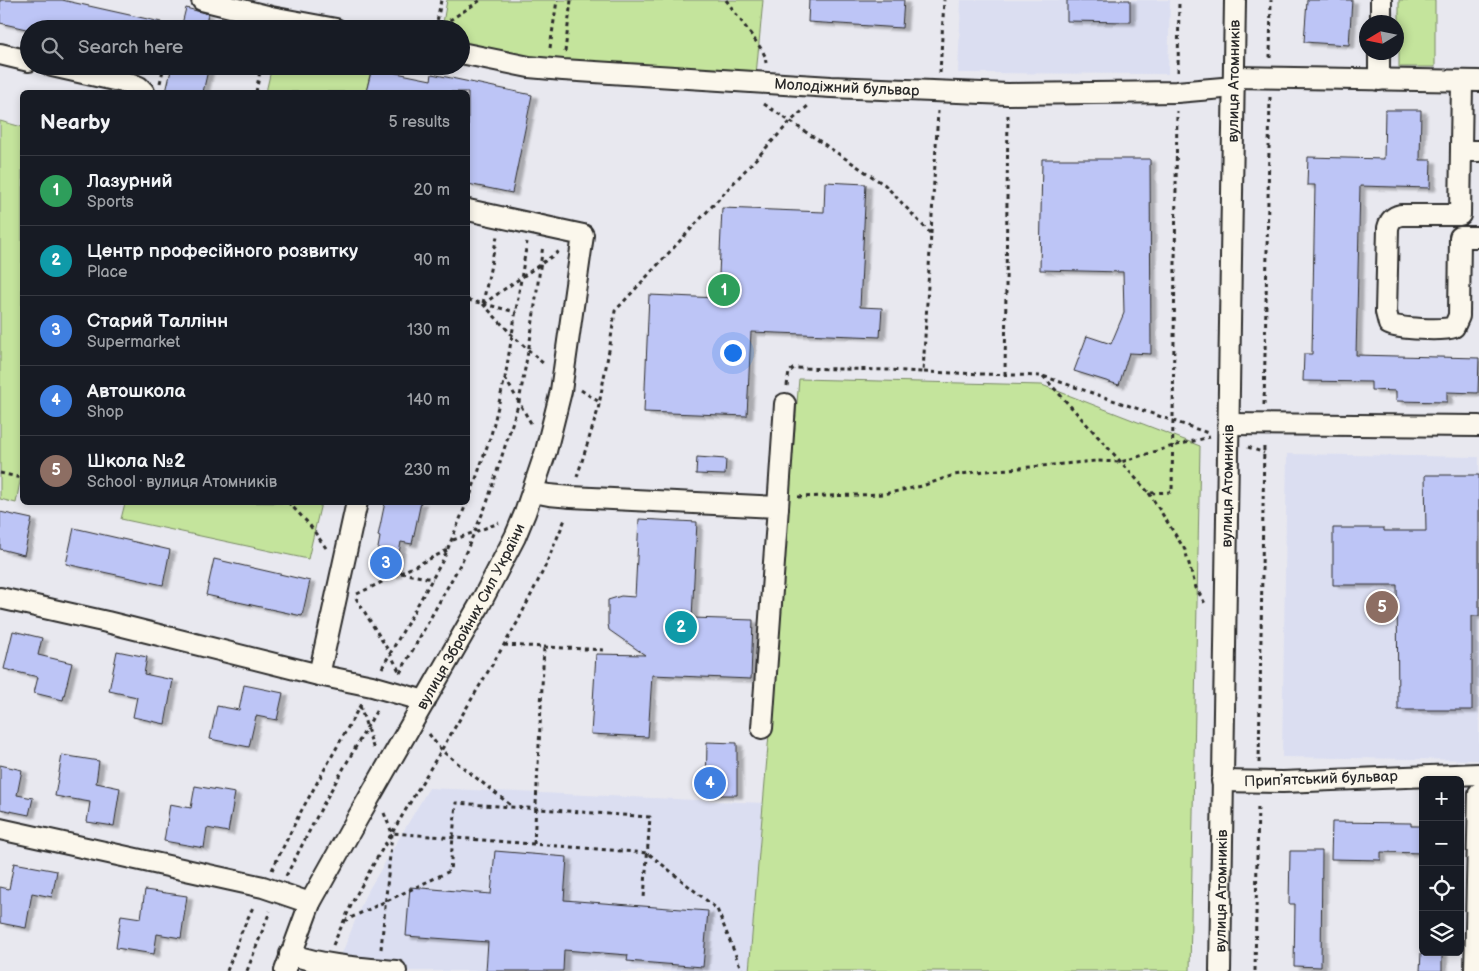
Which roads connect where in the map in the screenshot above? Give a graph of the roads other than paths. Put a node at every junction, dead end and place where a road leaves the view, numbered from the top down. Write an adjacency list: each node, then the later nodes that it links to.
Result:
1 (202, 0): 5 (street)
2 (1235, 0): 13 (street, вулиця Атомників)
3 (1381, 0): 4 (street)
4 (1380, 15)
5 (290, 20)
6 (0, 54): 8 (street)
7 (470, 55): 13 (street, Молодіжний бульвар)
8 (20, 59)
9 (1379, 60): 11 (street)
10 (92, 75): 14 (street)
11 (1378, 80): 12 (street, Молодіжний бульвар); 13 (street, Молодіжний бульвар)
12 (1470, 81): 15 (street)
13 (1235, 82): 20 (street, вулиця Атомників)
14 (142, 90)
15 (1470, 151): 17 (street)
16 (470, 210): 22 (street, вулиця Збройних Сил України)
17 (1460, 215): 18 (street); 18 (street)
18 (1469, 237)
19 (785, 404): 23 (street)
20 (1229, 424): 21 (street); 30 (street, вулиця Атомників)
21 (1479, 426)
22 (533, 492): 23 (street); 27 (street, вулиця Збройних Сил України)
23 (778, 502): 28 (street)
24 (356, 505): 26 (street)
25 (0, 598): 26 (street)
26 (319, 675): 27 (street)
27 (409, 701): 33 (street, вулиця Збройних Сил України)
28 (762, 728)
29 (1479, 774): 30 (street, Припʼятський бульвар)
30 (1222, 781): 36 (street, вулиця Атомників)
31 (1479, 793): 37 (street)
32 (0, 829): 33 (street)
33 (310, 903): 34 (street, вулиця Збройних Сил України)
34 (288, 963): 35 (street)
35 (388, 970)
36 (1220, 971)
37 (1475, 971)

